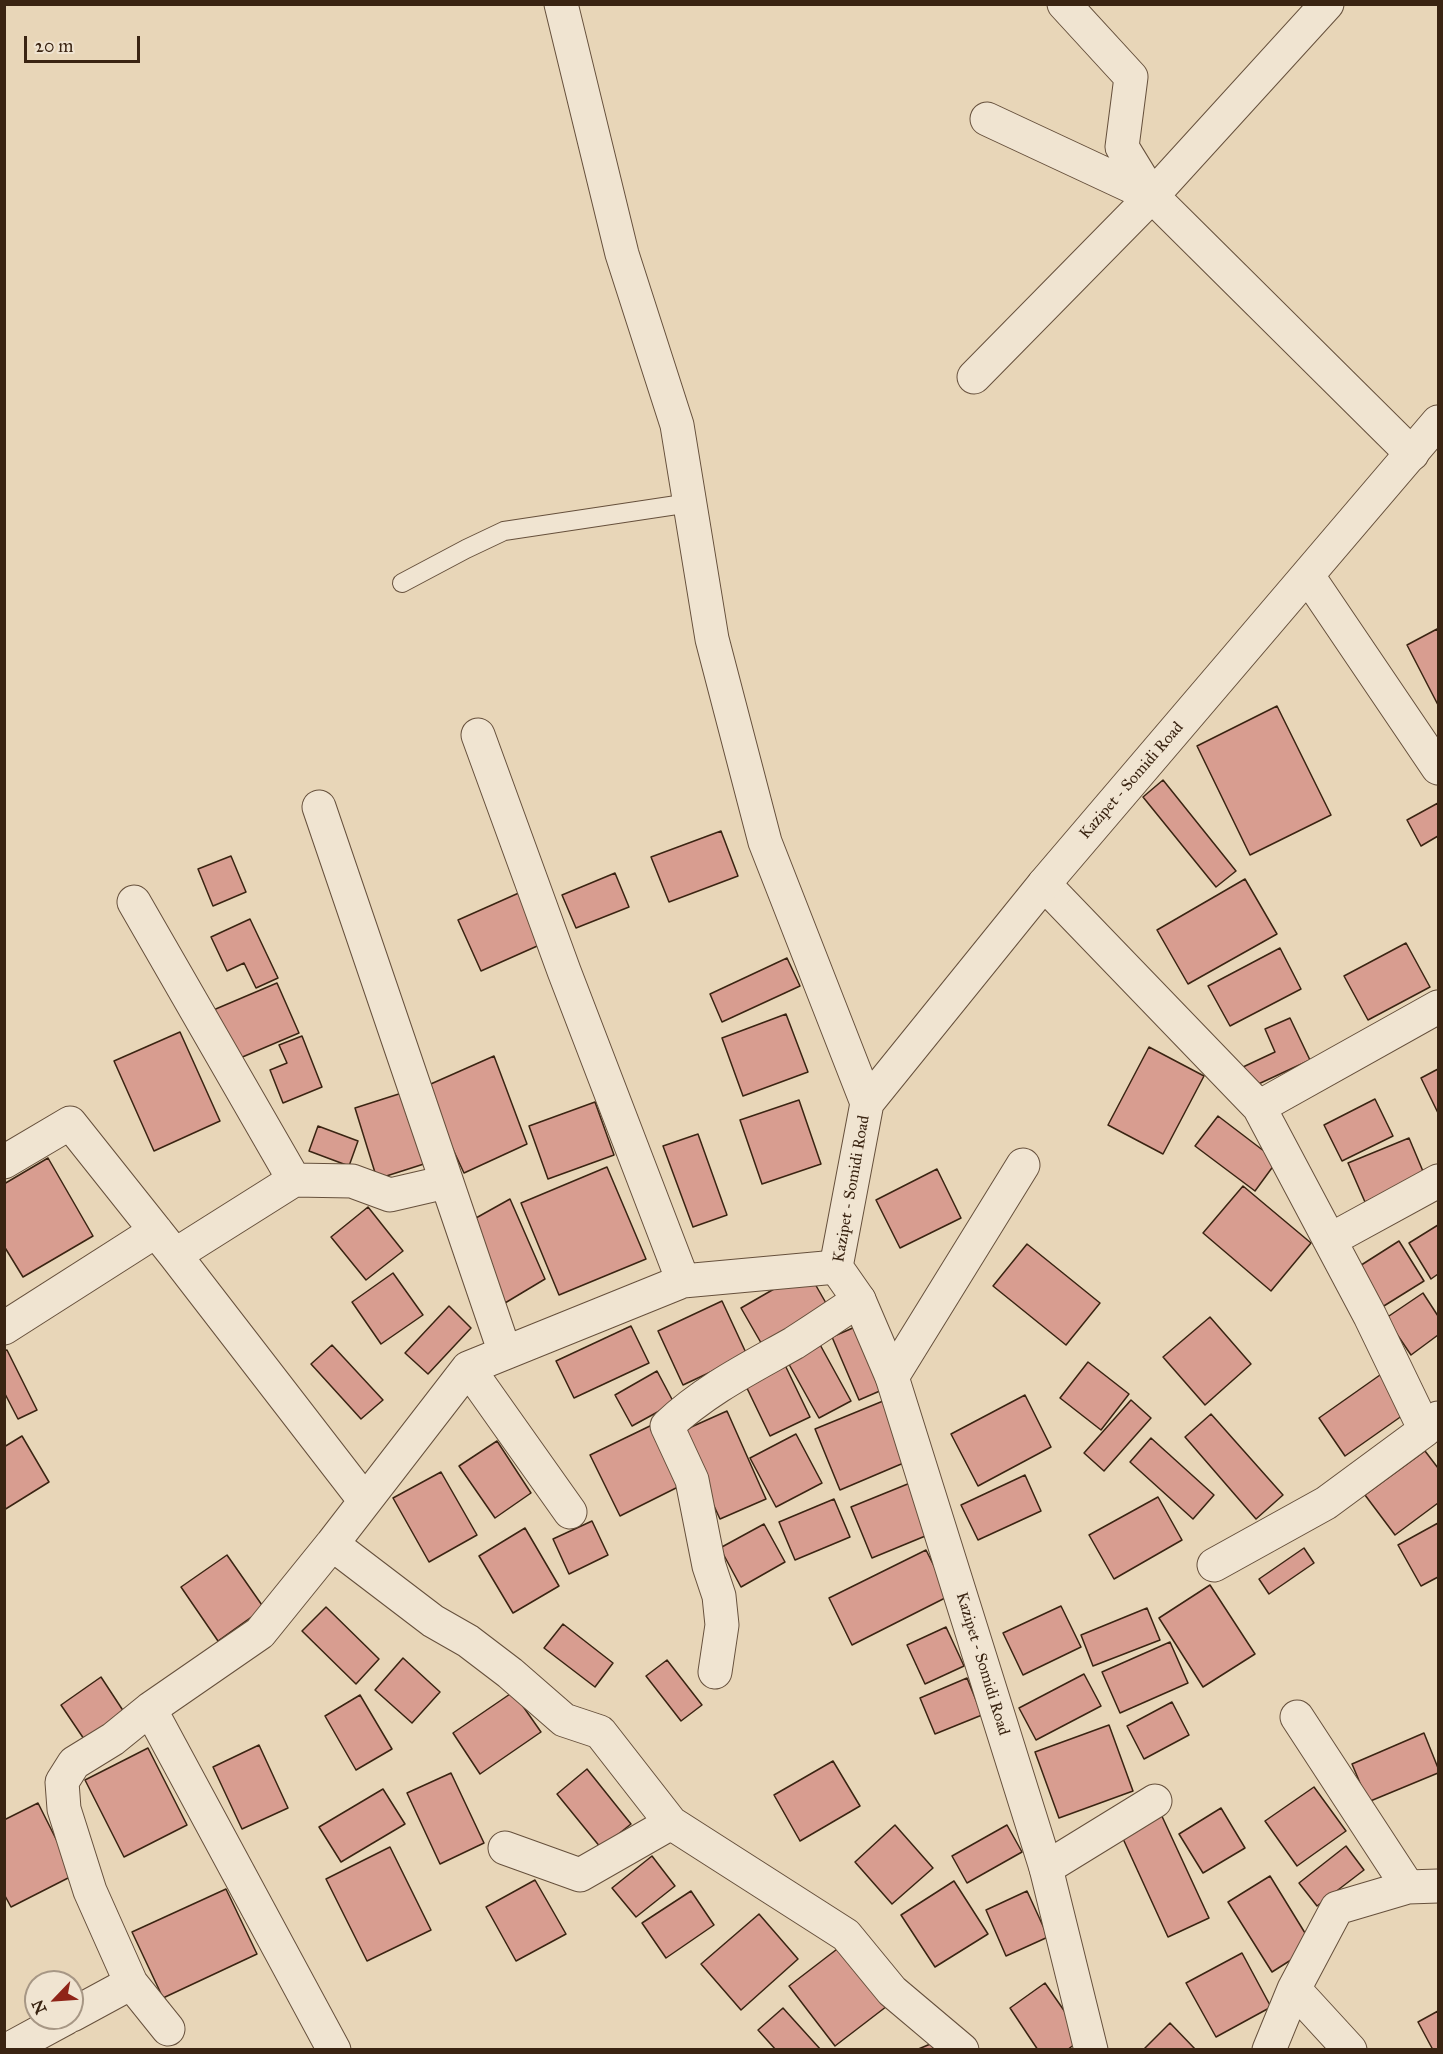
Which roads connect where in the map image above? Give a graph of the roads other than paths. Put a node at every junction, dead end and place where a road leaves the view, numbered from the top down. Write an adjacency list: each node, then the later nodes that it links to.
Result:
1 (561, 4): 9 (street)
2 (1064, 4): 5 (street)
3 (1327, 4): 5 (street)
4 (987, 120): 5 (street)
5 (1152, 196): 6 (street); 8 (street)
6 (974, 376)
7 (1438, 422): 8 (street, Kazipet - Somidi Road)
8 (1412, 454): 10 (street, Kazipet - Somidi Road)
9 (690, 502): 11 (lane); 18 (street)
10 (1308, 576): 13 (street); 15 (street, Kazipet - Somidi Road)
11 (402, 584)
12 (478, 735): 28 (street)
13 (1438, 768)
14 (319, 807): 24 (street)
15 (1044, 884): 18 (street, Kazipet - Somidi Road); 19 (street)
16 (134, 902): 22 (street)
17 (1438, 1007): 19 (street)
18 (867, 1103): 27 (street, Kazipet - Somidi Road)
19 (1259, 1107): 25 (street)
20 (4, 1162): 26 (street)
21 (1023, 1165): 33 (street)
22 (294, 1180): 24 (street); 26 (street)
23 (1438, 1181): 25 (street)
24 (446, 1182): 31 (street)
25 (1330, 1240): 34 (street)
26 (165, 1243): 30 (street); 35 (street)
27 (836, 1267): 28 (street); 29 (street, Kazipet - Somidi Road)
28 (683, 1281): 31 (street)
29 (860, 1300): 33 (street, Kazipet - Somidi Road); 39 (street)
30 (4, 1328)
31 (505, 1353): 32 (street)
32 (468, 1368): 35 (street); 36 (street)
33 (892, 1377): 45 (street, Kazipet - Somidi Road)
34 (1432, 1424): 38 (street)
35 (365, 1501): 37 (street)
36 (570, 1512)
37 (332, 1544): 40 (street); 43 (street)
38 (1214, 1565)
39 (714, 1672)
40 (150, 1709): 47 (street); 53 (street)
41 (1297, 1717): 46 (street)
42 (1155, 1801): 45 (street)
43 (671, 1823): 44 (street); 54 (street)
44 (505, 1848)
45 (1046, 1868): 55 (street, Kazipet - Somidi Road)
46 (1423, 1886): 48 (street)
47 (131, 1983): 49 (street); 50 (street)
48 (1294, 1989): 56 (street); 57 (street)
49 (84, 2008)
50 (168, 2029)
51 (43, 2030): 52 (street)
52 (7, 2049)
53 (334, 2049)
54 (962, 2049)
55 (1090, 2049)
56 (1269, 2049)
57 (1350, 2049)

